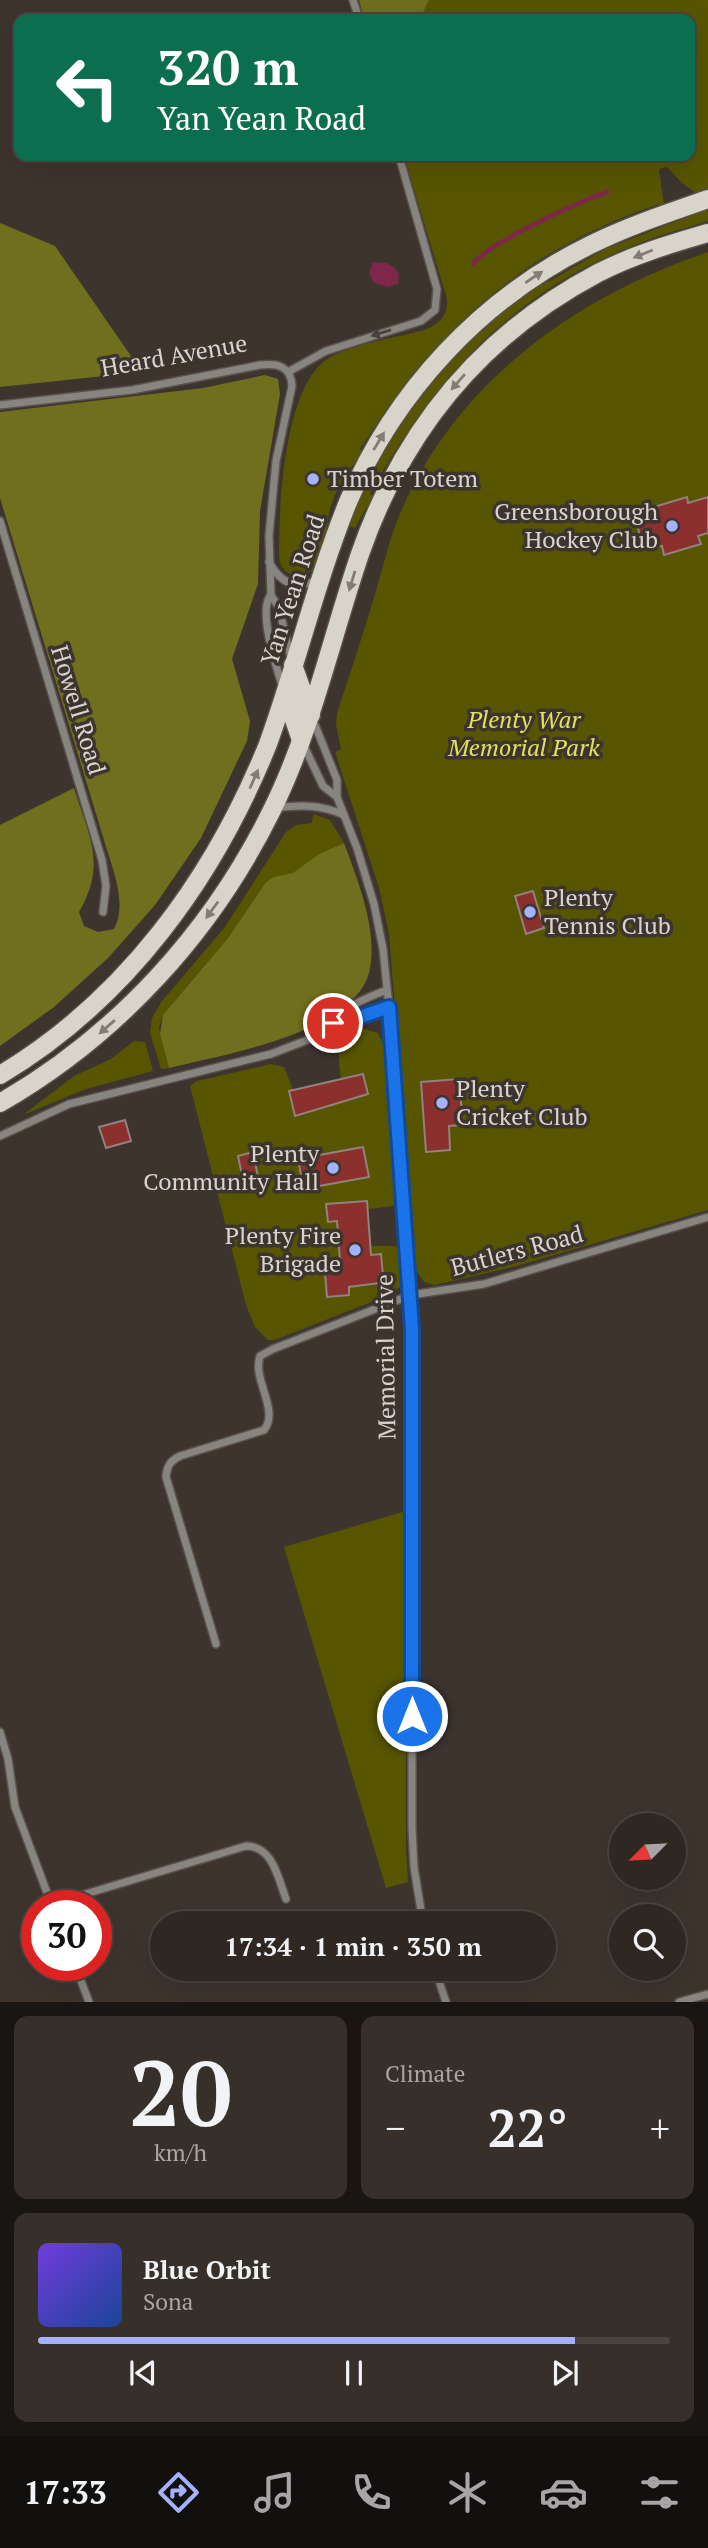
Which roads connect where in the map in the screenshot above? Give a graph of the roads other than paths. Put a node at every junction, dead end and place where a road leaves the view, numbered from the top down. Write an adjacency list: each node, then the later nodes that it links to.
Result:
1 (400, 161): 4 (street, one-way to 4)
2 (708, 199): 8 (main road, Yan Yean Road, one-way to 2)
3 (708, 233): 12 (main road, one-way to 12)
4 (288, 372): 5 (street, Heard Avenue); 7 (street)
5 (0, 405)
6 (0, 521): 17 (street, Howell Road)
7 (269, 562): 8 (street); 9 (street)
8 (323, 576): 10 (main road, Yan Yean Road)
9 (271, 595): 10 (street); 11 (street)
10 (293, 664): 11 (main road, Yan Yean Road); 12 (main road, Memorial Drive)
11 (286, 695): 13 (main road); 21 (main road, Yan Yean Road, one-way to 11)
12 (311, 715): 13 (main road); 14 (street, Memorial Drive)
13 (301, 740): 14 (street, Memorial Drive); 15 (main road)
14 (337, 797): 16 (street, Memorial Drive)
15 (274, 808): 16 (street); 22 (main road, one-way to 22)
16 (344, 815): 18 (street, Memorial Drive)
17 (103, 912)
18 (387, 990): 19 (street, Memorial Drive); 20 (street)
19 (389, 1007): 20 (street); 25 (street, Memorial Drive)
20 (331, 1027): 23 (street)
21 (0, 1075)
22 (0, 1103)
23 (0, 1136)
24 (708, 1217): 25 (street, Butlers Road)
25 (411, 1295): 26 (street, Butlers Road); 31 (street, Memorial Drive)
26 (216, 1644)
27 (0, 1732): 28 (street)
28 (46, 1890)
29 (101, 1890): 30 (street)
30 (286, 1899)
31 (421, 1911)
32 (81, 1981): 35 (street)
33 (439, 1981): 36 (street)
34 (708, 1994): 37 (street)
35 (89, 2002)
36 (446, 2002)
37 (679, 2002)

